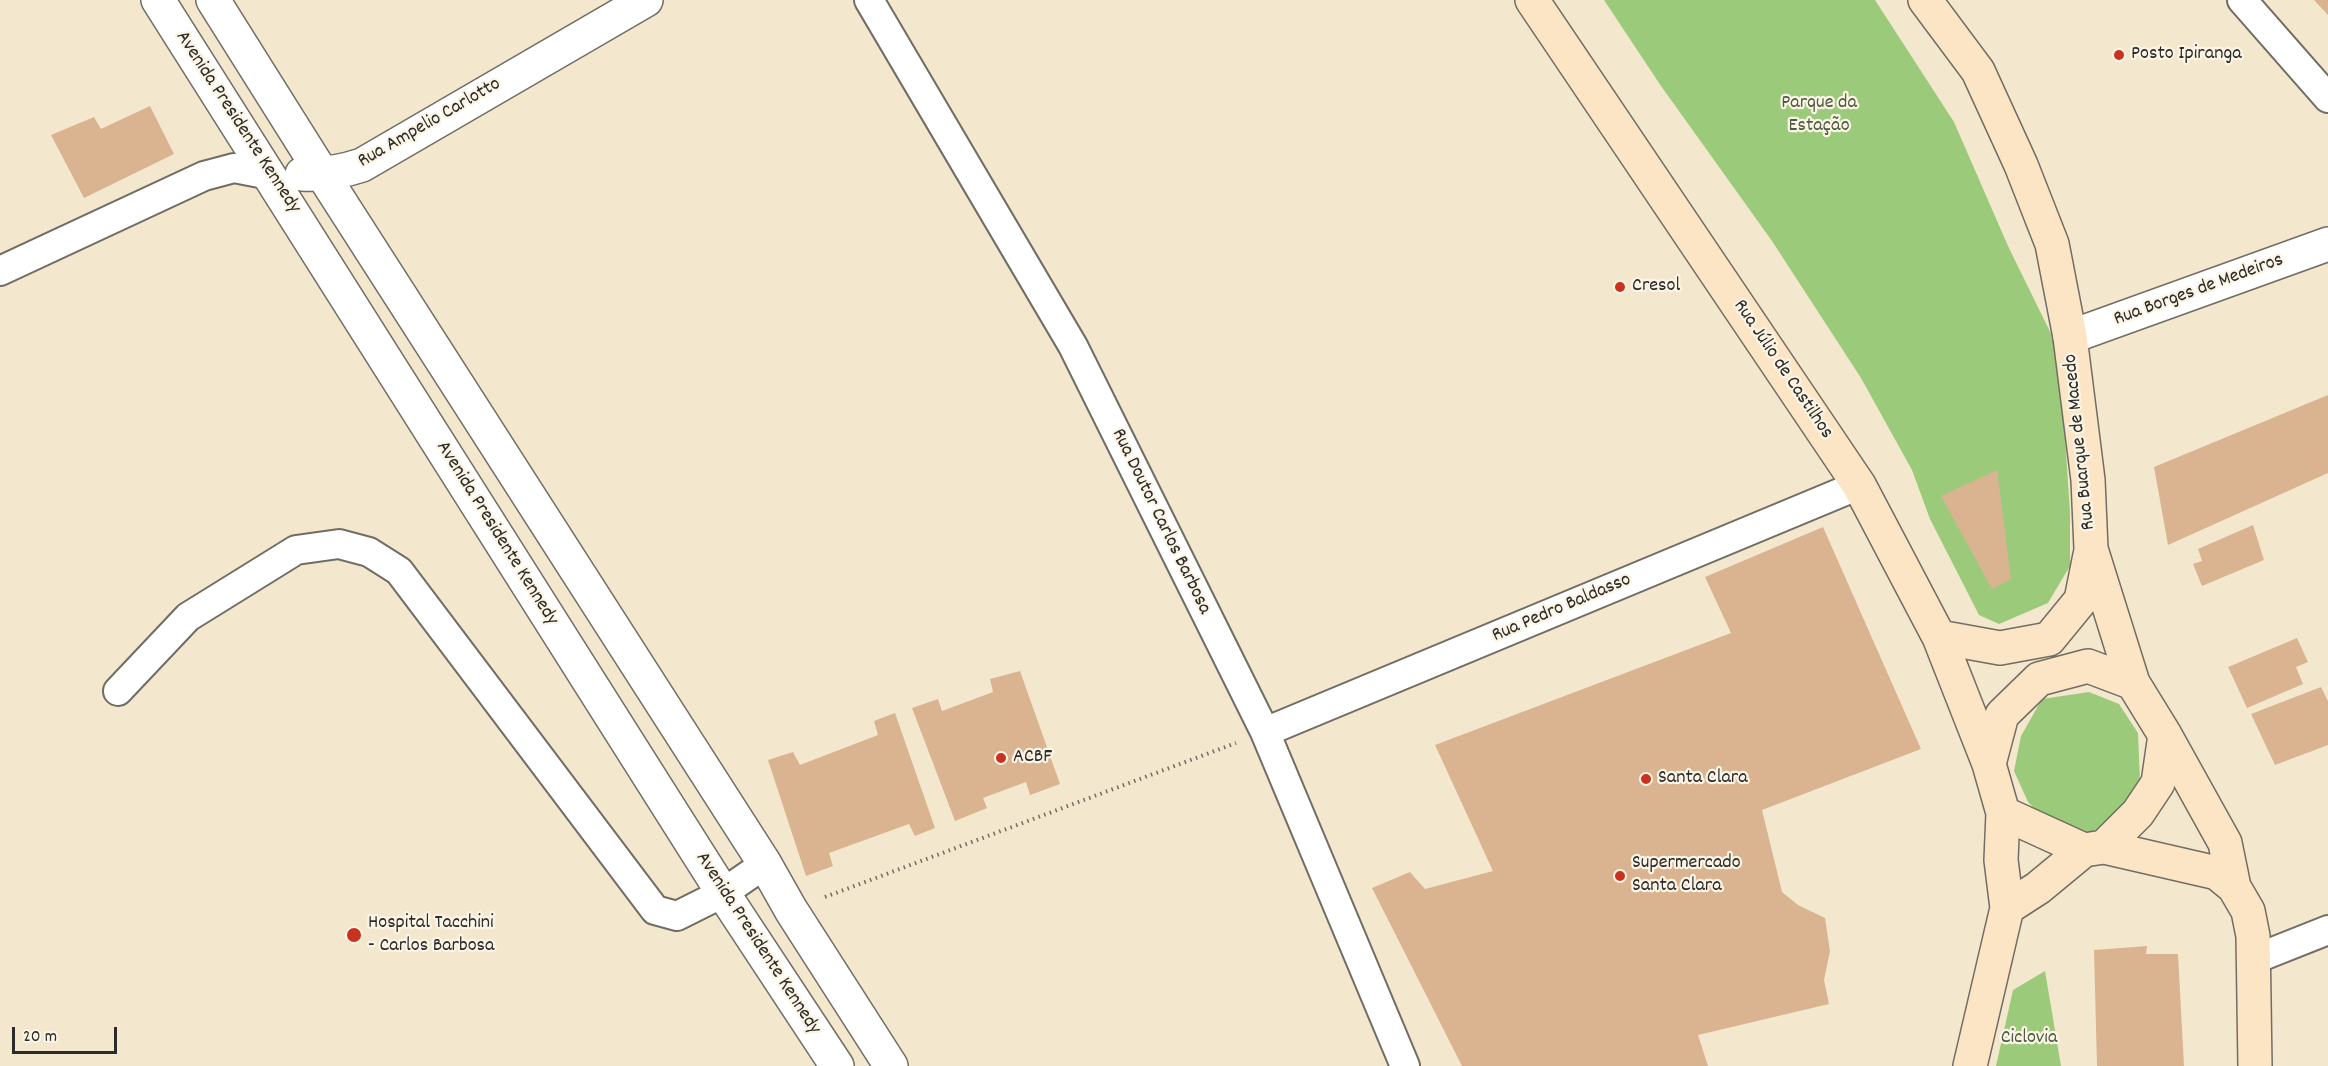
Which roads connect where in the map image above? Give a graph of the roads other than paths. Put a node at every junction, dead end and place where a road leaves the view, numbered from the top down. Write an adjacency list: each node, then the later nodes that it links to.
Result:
1 (158, 0): 9 (street, Avenida Presidente Kennedy)
2 (213, 0): 10 (street)
3 (646, 0): 10 (street, Rua Ampelio Carlotto)
4 (869, 0): 19 (street, Rua Doutor Carlos Barbosa)
5 (1532, 0): 14 (main road, Rua Júlio de Castilhos)
6 (1925, 0): 13 (main road, Rua Buarque de Macedo)
7 (2242, 0): 8 (street)
8 (2328, 98)
9 (270, 175): 10 (street, Rua Ampelio Carlotto); 12 (street, Rua Ampelio Carlotto); 26 (street, Avenida Presidente Kennedy)
10 (323, 175): 24 (street)
11 (2328, 244): 13 (street, Rua Borges de Medeiros)
12 (0, 271)
13 (2070, 337): 15 (main road, Rua Buarque de Macedo)
14 (1859, 485): 16 (main road, Rua Júlio de Castilhos); 19 (street, Rua Pedro Baldasso)
15 (2091, 549): 16 (main road); 17 (main road, Rua Buarque de Macedo)
16 (1940, 637): 21 (main road, Rua Júlio de Castilhos)
17 (2133, 683): 20 (main road, Rua Buarque de Macedo); 21 (main road)
18 (118, 691): 26 (street)
19 (1265, 732): 32 (street, Rua Doutor Carlos Barbosa)
20 (2165, 735): 23 (main road); 25 (main road, Rua Buarque de Macedo)
21 (1989, 764): 22 (main road)
22 (2003, 813): 23 (main road); 27 (main road)
23 (2094, 848): 25 (main road); 27 (main road)
24 (765, 864): 26 (street); 31 (street)
25 (2234, 886): 29 (main road, Rua Buarque de Macedo)
26 (723, 893): 30 (street, Avenida Presidente Kennedy)
27 (2007, 908): 33 (main road)
28 (2328, 930): 29 (street)
29 (2254, 959): 34 (main road, Rua Buarque de Macedo)
30 (837, 1066)
31 (891, 1066)
32 (1405, 1066)
33 (1970, 1066)
34 (2255, 1066)

